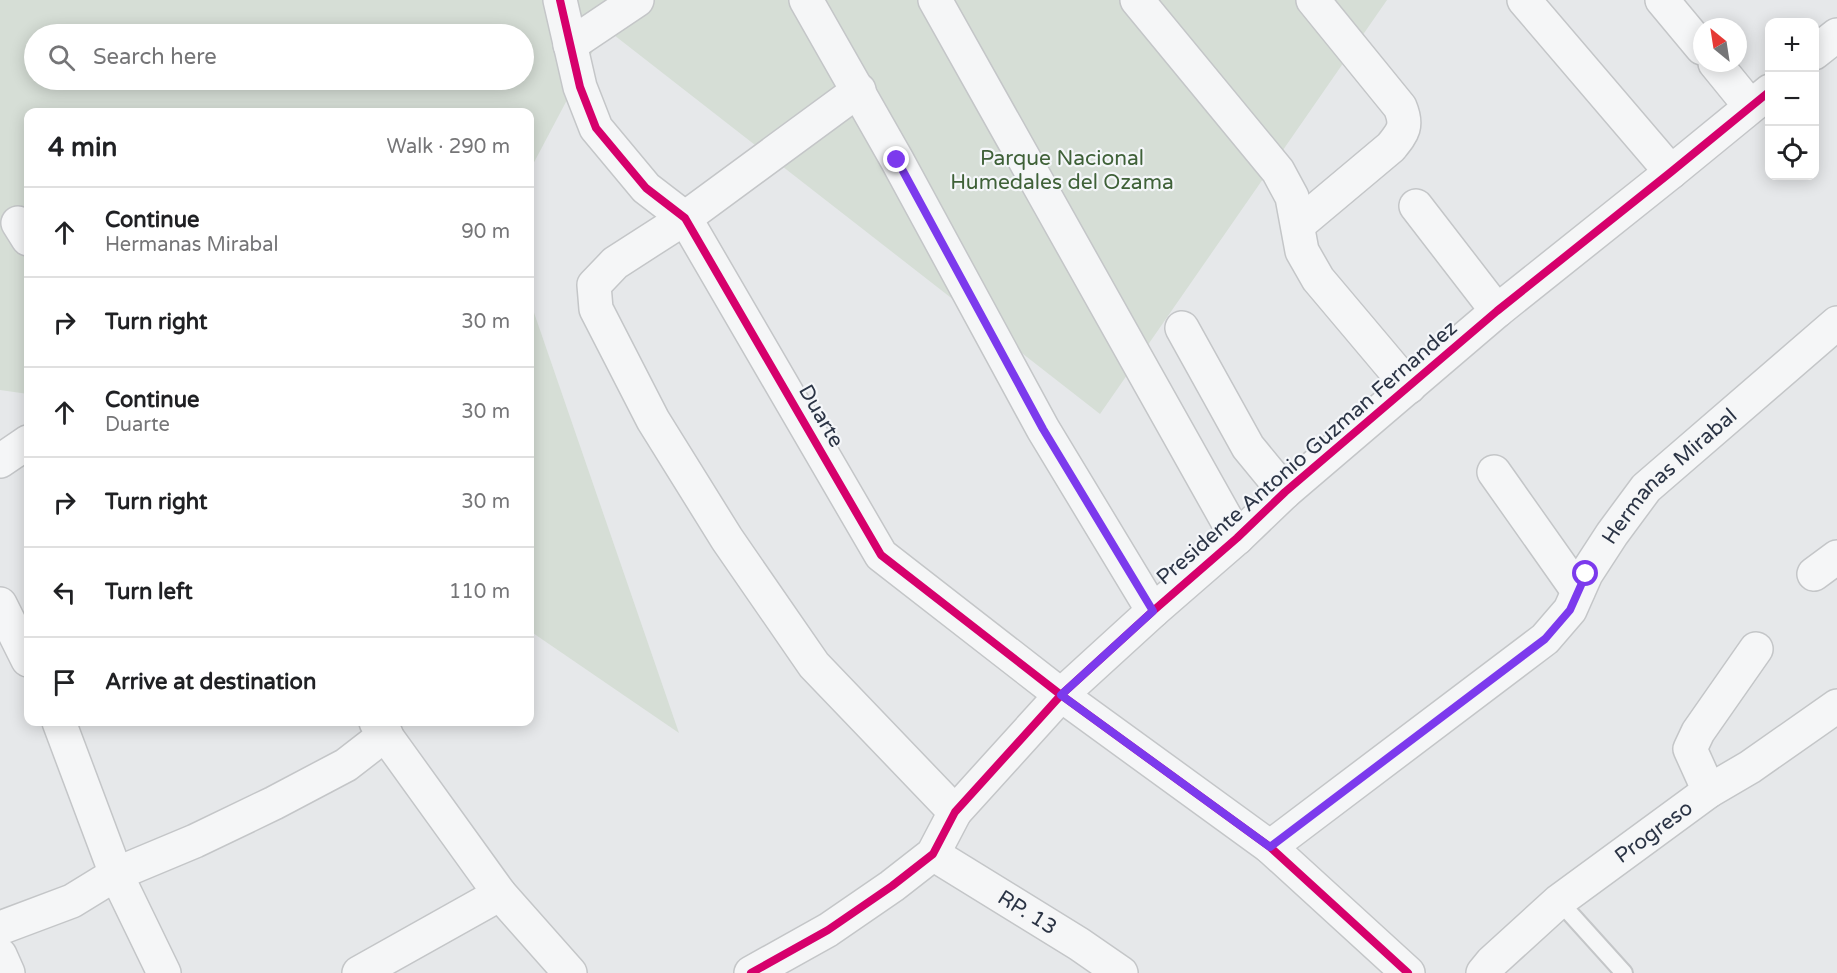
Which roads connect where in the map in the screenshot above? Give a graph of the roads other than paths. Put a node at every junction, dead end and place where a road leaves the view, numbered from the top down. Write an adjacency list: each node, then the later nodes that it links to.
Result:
1 (560, 0): 11 (street, Duarte)
2 (637, 0): 11 (street)
3 (806, 0): 14 (street)
4 (935, 0): 28 (street)
5 (1137, 0): 19 (street)
6 (1313, 0): 19 (street)
7 (1524, 0): 16 (street)
8 (1662, 0): 10 (street)
9 (1837, 35): 12 (street)
10 (1693, 37)
11 (570, 45): 18 (street, Duarte)
12 (1819, 50)
13 (1726, 72): 15 (street)
14 (859, 90): 18 (street); 31 (street)
15 (1760, 98): 16 (street, Presidente Antonio Guzman Fernandez)
16 (1671, 172): 20 (street, Presidente Antonio Guzman Fernandez)
17 (1416, 206): 20 (street)
18 (685, 218): 34 (street, Duarte); 39 (street)
19 (1298, 225): 23 (street)
20 (1497, 311): 23 (street, Presidente Antonio Guzman Fernandez)
21 (1837, 323): 29 (street, Hermanas Mirabal)
22 (1182, 328): 27 (street)
23 (1409, 387): 27 (street, Presidente Antonio Guzman Fernandez)
24 (24, 445): 25 (street)
25 (0, 461)
26 (1494, 472): 29 (street)
27 (1285, 492): 28 (street, Presidente Antonio Guzman Fernandez)
28 (1237, 538): 31 (street, Presidente Antonio Guzman Fernandez)
29 (1578, 591): 40 (street, Hermanas Mirabal)
30 (0, 604): 33 (street)
31 (1153, 611): 34 (street, Presidente Antonio Guzman Fernandez)
32 (1756, 649): 38 (street)
33 (24, 652)
34 (1061, 695): 39 (street, Presidente Antonio Guzman Fernandez); 40 (street, Duarte)
35 (1837, 706): 38 (street, Progreso)
36 (60, 726): 42 (street)
37 (381, 728): 42 (street); 43 (street)
38 (1709, 791): 44 (street, Progreso)
39 (955, 812): 41 (street, Presidente Antonio Guzman Fernandez)
40 (1270, 847): 53 (street, Duarte)
41 (933, 854): 51 (street, Presidente Antonio Guzman Fernandez); 52 (street, RP. 13)
42 (116, 874): 45 (street); 48 (street)
43 (500, 894): 49 (street); 50 (street)
44 (1559, 901): 54 (street, Progreso); 55 (lane)
45 (0, 928)
46 (0, 955): 47 (street)
47 (8, 973)
48 (164, 973)
49 (359, 973)
50 (570, 973)
51 (751, 973)
52 (1121, 973)
53 (1408, 973)
54 (1483, 973)
55 (1624, 973)

